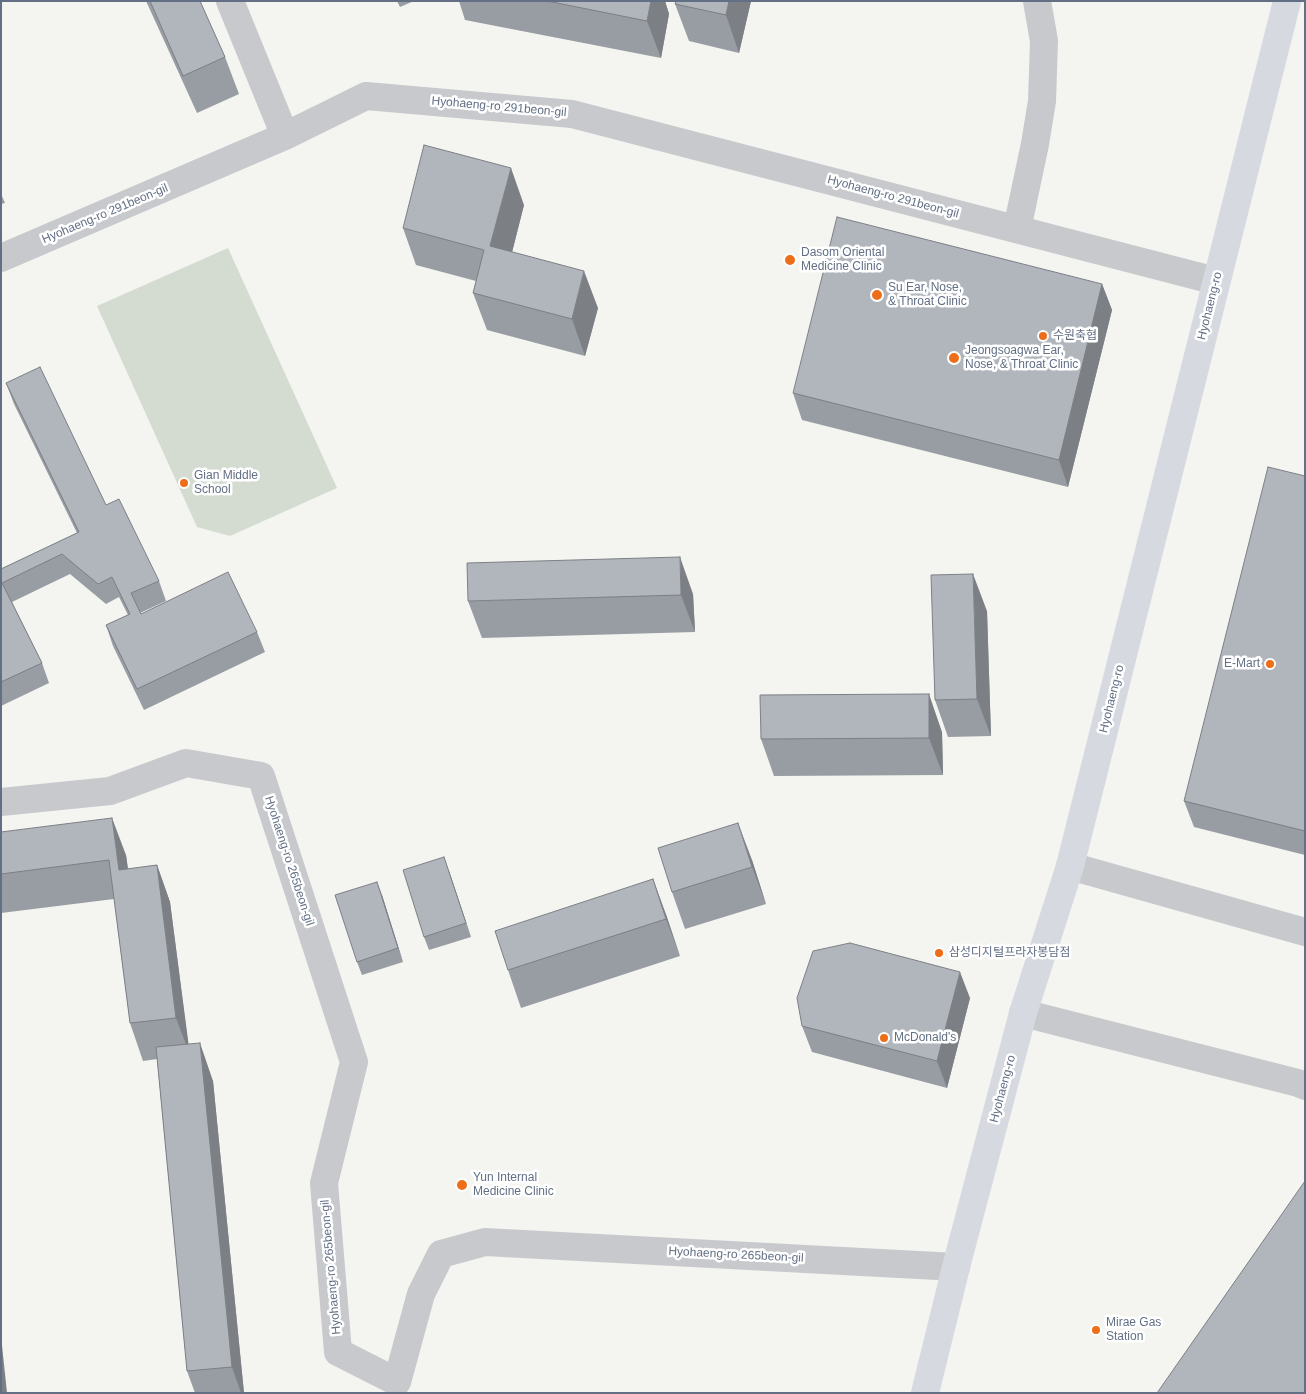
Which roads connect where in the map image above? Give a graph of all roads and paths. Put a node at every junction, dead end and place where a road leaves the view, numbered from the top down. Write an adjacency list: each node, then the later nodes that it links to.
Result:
1 (230, 1): 4 (street)
2 (1037, 1): 5 (street)
3 (1288, 2): 7 (main road, Hyohaeng-ro)
4 (285, 136): 5 (street, Hyohaeng-ro 291beon-gil); 6 (street, Hyohaeng-ro 291beon-gil)
5 (1017, 229): 7 (street, Hyohaeng-ro 291beon-gil)
6 (1, 258)
7 (1216, 281): 9 (main road, Hyohaeng-ro)
8 (1, 802): 13 (street, Hyohaeng-ro 265beon-gil)
9 (1070, 866): 10 (street); 11 (main road, Hyohaeng-ro)
10 (1305, 932)
11 (1023, 1013): 12 (street); 13 (main road, Hyohaeng-ro)
12 (1305, 1086)
13 (956, 1267): 14 (main road, Hyohaeng-ro)
14 (925, 1393)

